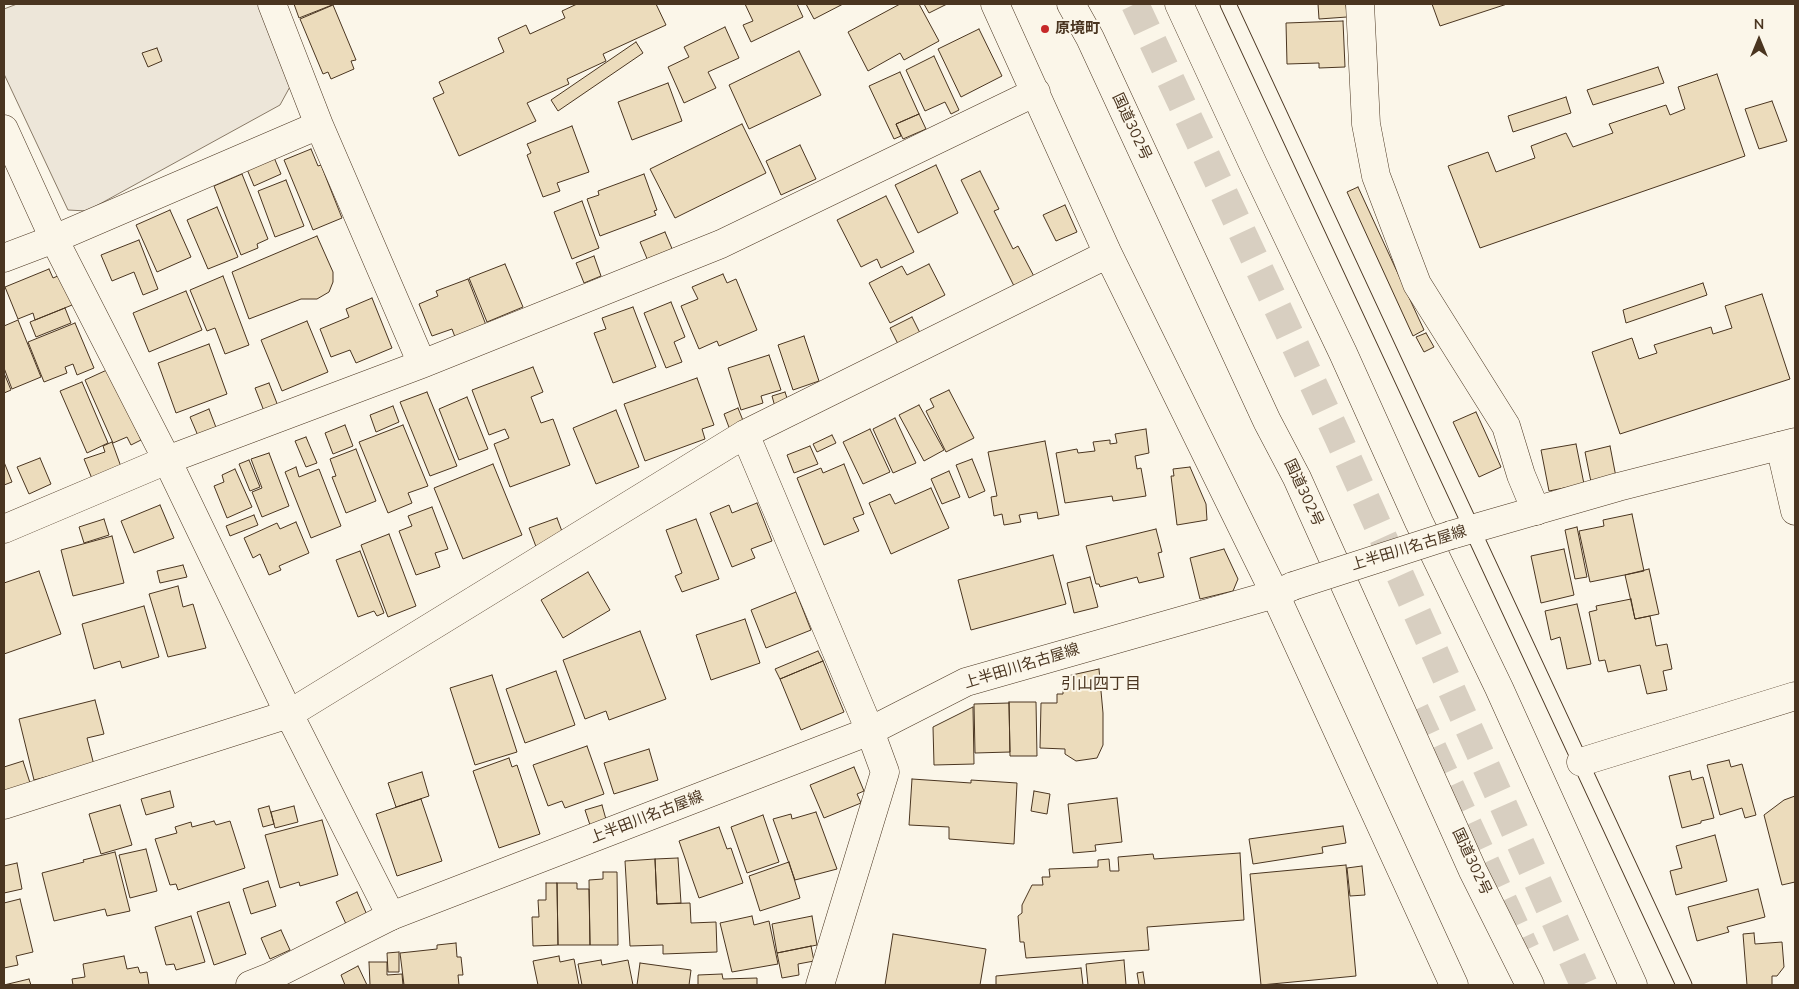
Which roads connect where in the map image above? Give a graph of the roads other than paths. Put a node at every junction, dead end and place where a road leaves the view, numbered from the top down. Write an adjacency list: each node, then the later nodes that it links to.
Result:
1 (272, 4): 8 (main road)
2 (995, 4): 7 (main road)
3 (1071, 4): 31 (main road, 国道302号)
4 (1179, 4): 32 (main road)
5 (1228, 4): 20 (lane)
6 (1360, 4): 17 (main road)
7 (1036, 92): 11 (main road); 13 (main road)
8 (319, 125): 10 (main road); 13 (main road)
9 (4, 130): 10 (main road)
10 (54, 239): 12 (main road); 16 (main road)
11 (1108, 254): 14 (main road); 21 (main road)
12 (4, 258)
13 (422, 364): 16 (main road)
14 (745, 434): 23 (main road); 24 (main road)
15 (1787, 444): 17 (main road, 上半田川名古屋線); 18 (main road)
16 (167, 460): 19 (main road); 23 (main road)
17 (1536, 511): 20 (main road, 上半田川名古屋線)
18 (1795, 511)
19 (4, 529)
20 (1462, 532): 21 (main road, 上半田川名古屋線, bridge); 25 (lane)
21 (1284, 590): 24 (main road, 上半田川名古屋線); 30 (main road)
22 (1795, 696): 25 (main road)
23 (289, 714): 26 (main road); 27 (main road)
24 (870, 732): 27 (main road, 上半田川名古屋線); 29 (main road)
25 (1581, 762): 33 (lane)
26 (4, 805)
27 (392, 916): 28 (main road, 上半田川名古屋線)
28 (264, 982)
29 (820, 985)
30 (1454, 985)
31 (1530, 985)
32 (1633, 985)
33 (1684, 985)

